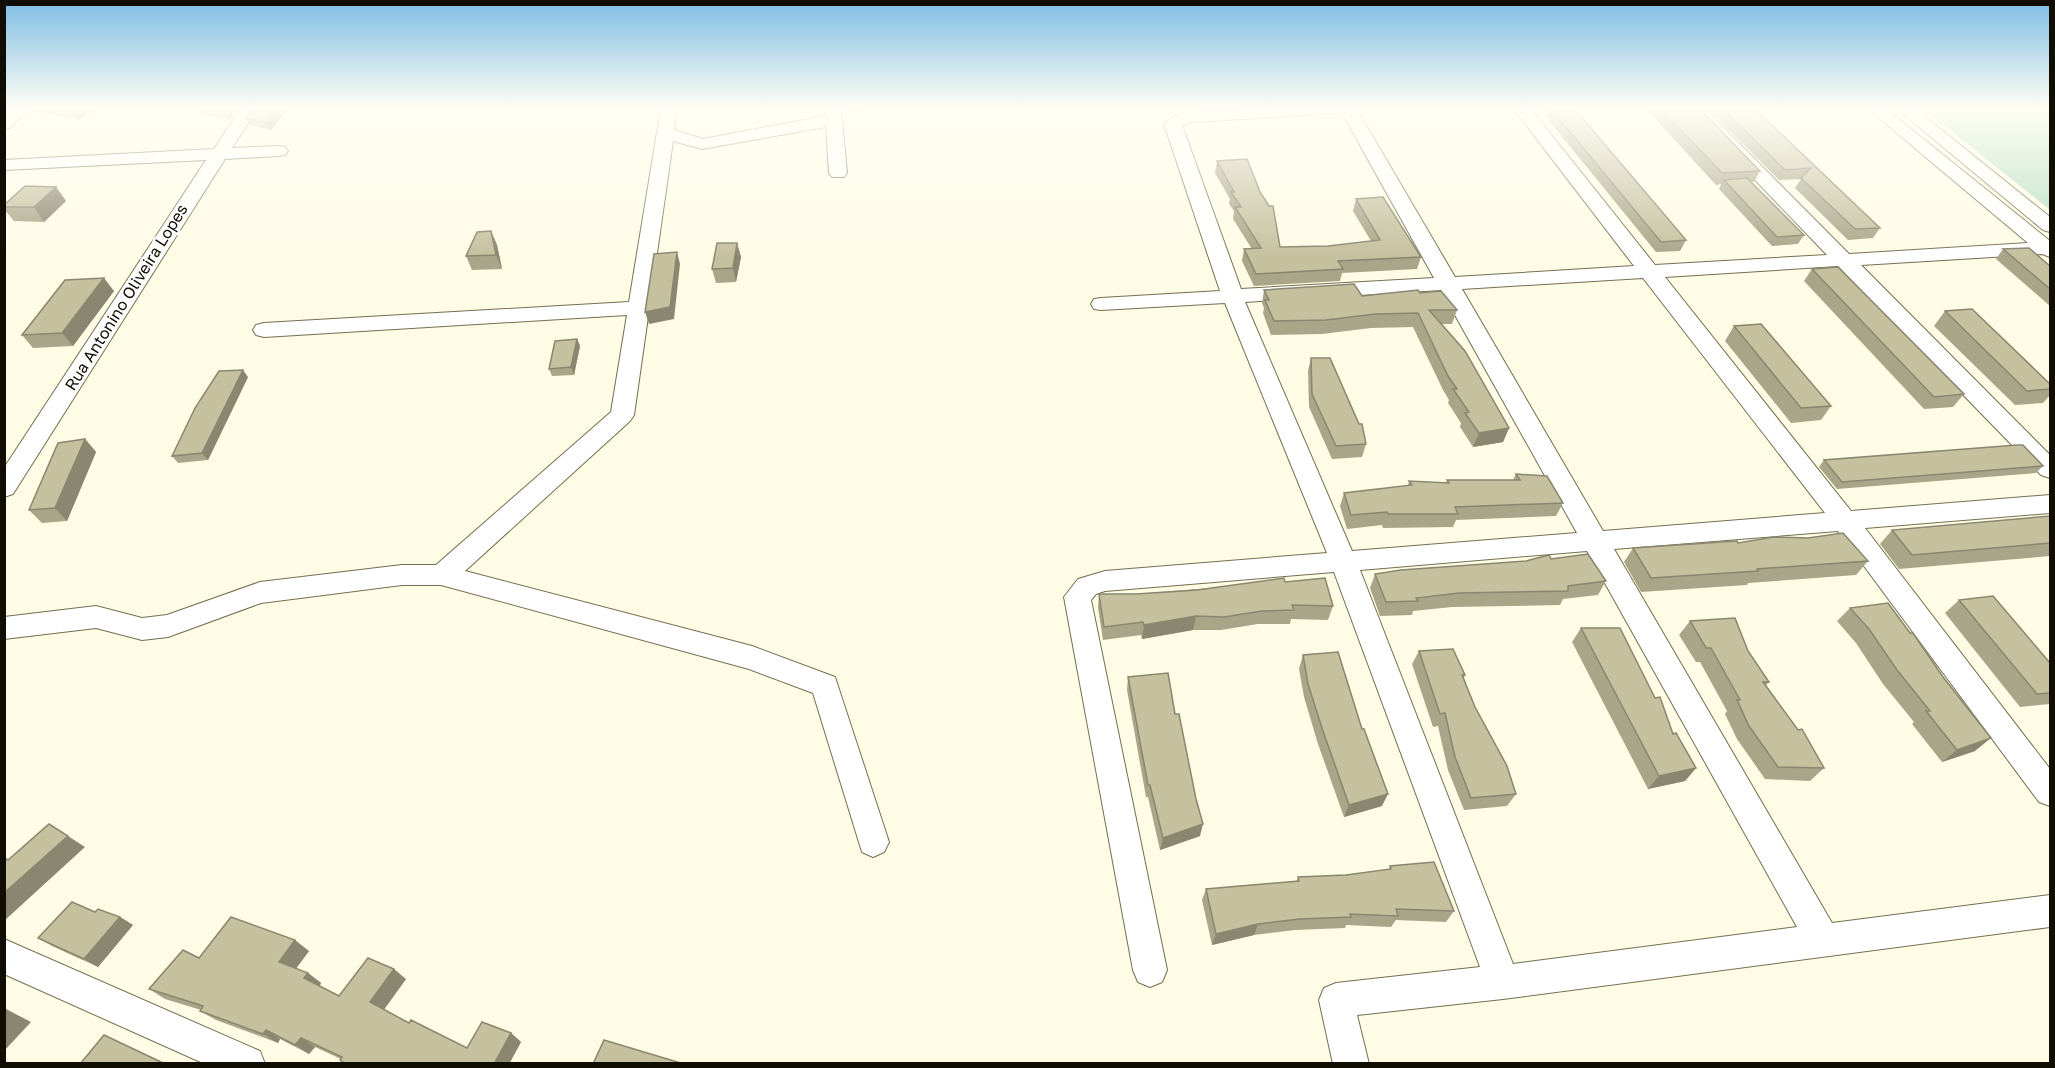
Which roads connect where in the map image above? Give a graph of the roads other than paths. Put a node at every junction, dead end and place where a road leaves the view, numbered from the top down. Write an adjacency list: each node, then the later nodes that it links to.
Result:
1 (173, 158): 11 (street)
2 (215, 158): 23 (street, Rua Antonino Oliveira Lopes)
3 (661, 158): 20 (street)
4 (837, 158): 12 (street)
5 (1185, 158): 18 (street)
6 (1376, 158): 17 (street)
7 (1560, 158): 16 (street)
8 (1744, 158): 15 (street)
9 (1936, 158): 14 (street)
10 (1966, 158): 13 (street)
11 (4, 165)
12 (838, 173)
13 (2050, 226)
14 (2049, 250): 15 (street)
15 (1846, 260): 16 (street); 22 (street)
16 (1648, 272): 17 (street); 25 (street)
17 (1450, 284): 18 (street); 26 (street)
18 (1233, 297): 19 (street); 27 (street)
19 (1101, 304)
20 (638, 308): 21 (street); 28 (street)
21 (264, 330)
22 (2050, 469)
23 (4, 488)
24 (2050, 504): 25 (street)
25 (1845, 521): 26 (street); 30 (street)
26 (1594, 541): 27 (street); 33 (street)
27 (1343, 561): 35 (street); 36 (street)
28 (446, 574): 29 (street); 31 (street)
29 (4, 628)
30 (2050, 792)
31 (873, 842)
32 (2050, 911): 33 (street)
33 (1823, 939): 36 (street)
34 (4, 956): 37 (street)
35 (1150, 970)
36 (1503, 982): 38 (street)
37 (247, 1064)
38 (1351, 1064)

